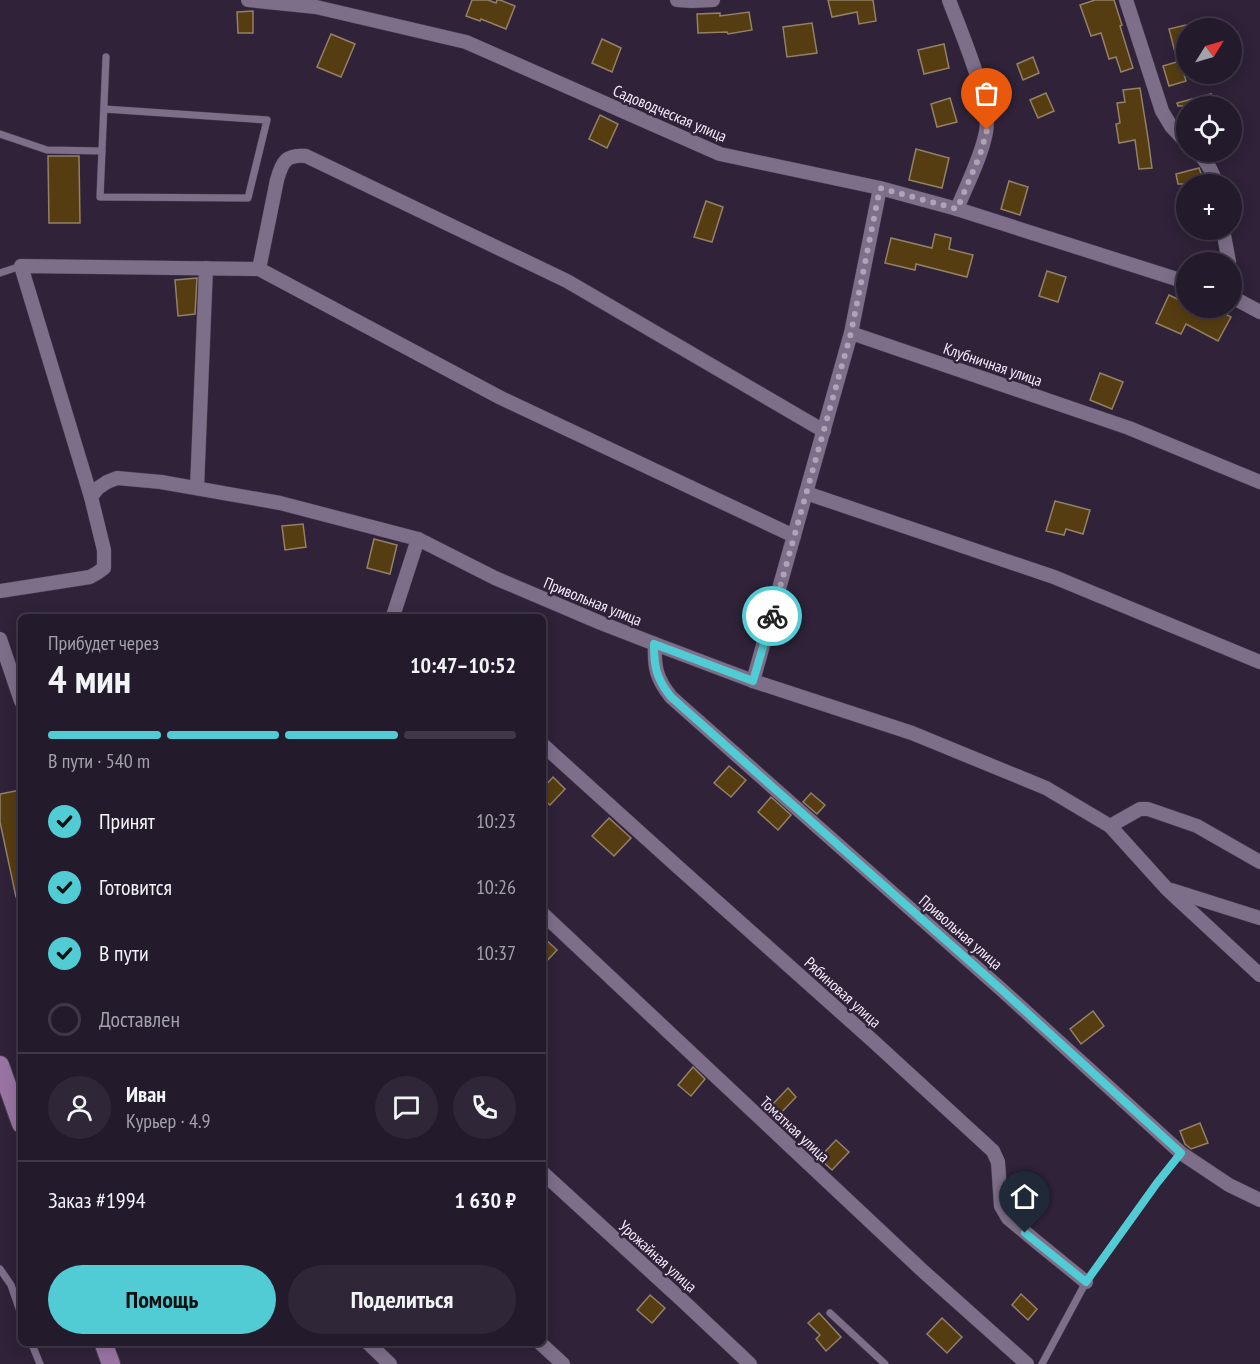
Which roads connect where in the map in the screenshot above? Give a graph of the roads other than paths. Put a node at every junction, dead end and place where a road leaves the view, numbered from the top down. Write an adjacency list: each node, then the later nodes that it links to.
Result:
1 (248, 0): 11 (street, Садоводческая улица)
2 (677, 0): 3 (street)
3 (713, 0)
4 (949, 0): 12 (street)
5 (1126, 0): 8 (street)
6 (106, 57): 7 (lane)
7 (104, 109): 10 (lane); 10 (lane)
8 (1176, 131)
9 (0, 134): 10 (lane)
10 (102, 151)
11 (880, 188): 12 (street, Садоводческая улица); 20 (street)
12 (957, 209): 17 (street, Садоводческая улица)
13 (21, 266): 14 (street); 16 (lane); 25 (street)
14 (206, 268): 15 (street); 23 (street)
15 (259, 269): 21 (street); 26 (street)
16 (0, 273)
17 (1176, 279)
18 (1242, 302): 19 (street)
19 (1260, 312)
20 (851, 333): 21 (street); 22 (street, Клубничная улица)
21 (824, 431): 24 (street)
22 (1260, 482)
23 (196, 488): 25 (street, Привольная улица); 27 (street, Привольная улица)
24 (806, 493): 26 (street); 32 (street)
25 (91, 497): 28 (street)
26 (794, 536): 33 (street)
27 (418, 539): 29 (street); 31 (street, Привольная улица)
28 (0, 591)
29 (396, 614)
30 (0, 639): 34 (street)
31 (654, 644): 33 (street); 45 (street, Привольная улица)
32 (1260, 662)
33 (753, 681): 36 (street)
34 (18, 692)
35 (546, 748): 49 (street, Рябиновая улица)
36 (1110, 826): 37 (street); 38 (street)
37 (1260, 862)
38 (1167, 889): 40 (street); 41 (street)
39 (546, 917): 62 (street, Томатная улица)
40 (1260, 918)
41 (1260, 975)
42 (0, 1065): 43 (main road)
43 (4, 1090): 44 (main road)
44 (18, 1118)
45 (1181, 1153): 47 (street, Привольная улица); 49 (lane)
46 (546, 1176): 60 (street, Урожайная улица)
47 (1260, 1200)
48 (0, 1269): 50 (lane)
49 (1086, 1282): 63 (lane)
50 (18, 1305)
51 (830, 1313): 61 (lane)
52 (33, 1346): 56 (lane)
53 (104, 1346): 57 (main road)
54 (371, 1346): 58 (street)
55 (543, 1346): 59 (street)
56 (40, 1364)
57 (111, 1364)
58 (390, 1364)
59 (563, 1364)
60 (750, 1364)
61 (885, 1364)
62 (1027, 1364)
63 (1042, 1364)

